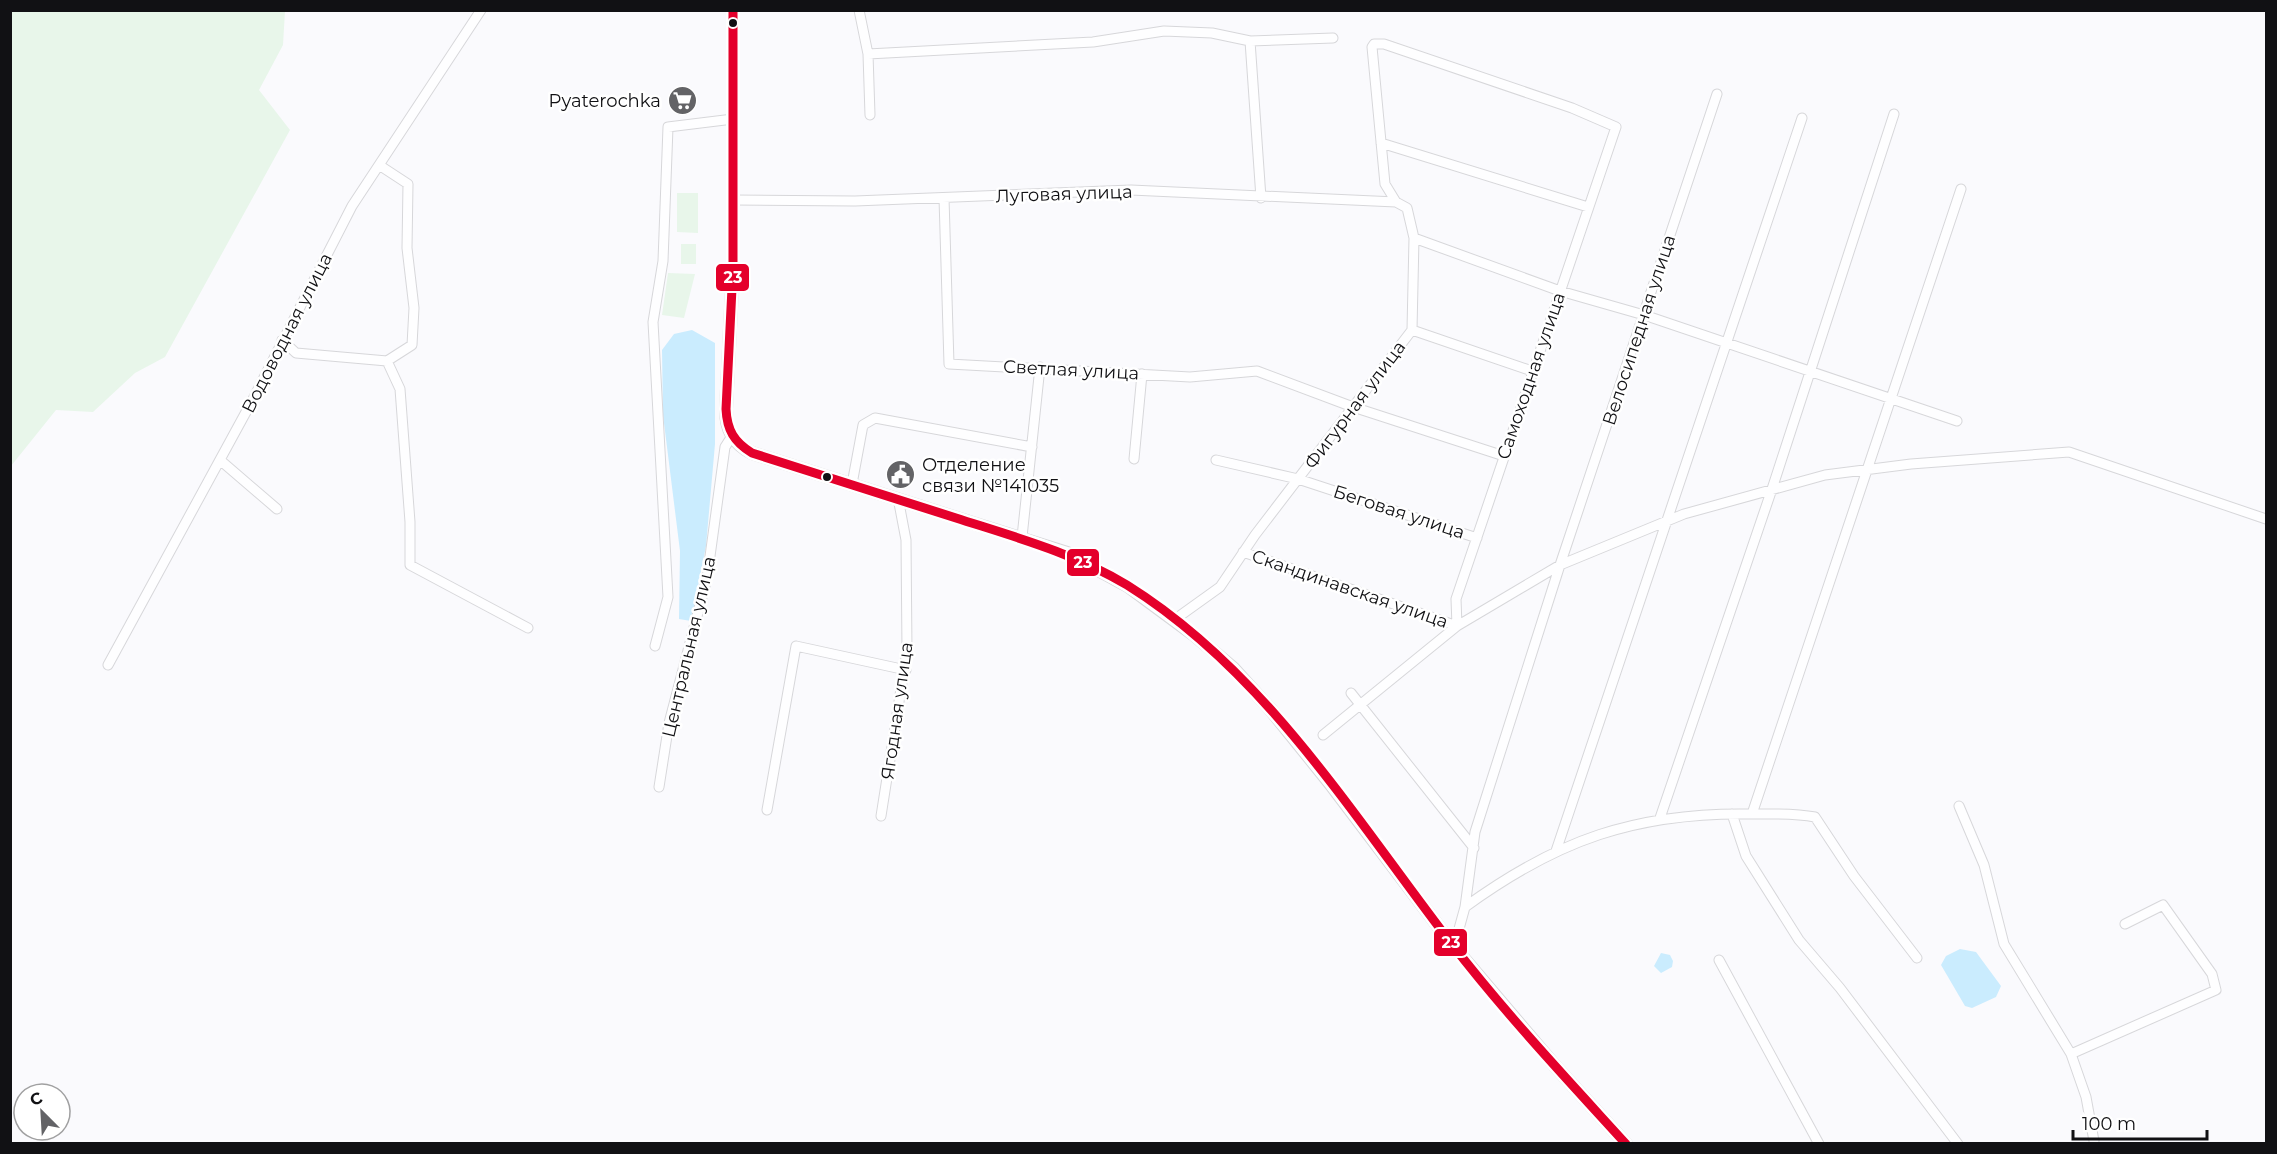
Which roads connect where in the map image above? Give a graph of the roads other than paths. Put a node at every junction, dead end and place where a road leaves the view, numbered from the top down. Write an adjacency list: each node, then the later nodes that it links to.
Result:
1 (481, 10): 14 (street, Водоводная улица)
2 (733, 10): 12 (street)
3 (859, 10): 7 (street)
4 (1332, 38): 5 (street)
5 (1250, 41): 7 (street); 17 (street)
6 (1374, 44): 13 (street, Фигурная улица); 20 (street, Самоходная улица)
7 (868, 54): 10 (street)
8 (1717, 94): 23 (street, Велосипедная улица)
9 (1894, 114): 30 (street)
10 (870, 115)
11 (1802, 118): 26 (street)
12 (732, 119): 18 (street); 56 (street)
13 (1381, 143): 19 (street, Фигурная улица); 20 (street)
14 (379, 165): 25 (street, Водоводная улица); 27 (street)
15 (1961, 189): 32 (street)
16 (944, 198): 17 (street, Луговая улица); 18 (street, Луговая улица); 28 (street, Светлая улица)
17 (1261, 198): 19 (street, Луговая улица)
18 (733, 200): 35 (street)
19 (1396, 202): 21 (street, Фигурная улица)
20 (1588, 207): 22 (street, Самоходная улица)
21 (1414, 238): 22 (street); 24 (street, Фигурная улица)
22 (1560, 291): 23 (street); 29 (street, Самоходная улица)
23 (1644, 315): 26 (street); 52 (street, Велосипедная улица)
24 (1412, 330): 29 (street); 33 (street, Фигурная улица)
25 (282, 340): 27 (street); 39 (street, Водоводная улица)
26 (1727, 343): 30 (street); 48 (street)
27 (387, 361): 55 (street)
28 (1040, 367): 31 (street, Светлая улица); 36 (street)
29 (1533, 371): 37 (street, Самоходная улица)
30 (1810, 372): 32 (street); 44 (street)
31 (1142, 374): 33 (street, Светлая улица); 38 (street)
32 (1890, 398): 34 (street); 41 (street)
33 (1353, 407): 37 (street, Светлая улица); 42 (street, Фигурная улица)
34 (1957, 421)
35 (732, 436): 43 (street); 62 (street, Центральная улица)
36 (1032, 447): 43 (street); 49 (street)
37 (1504, 456): 50 (street, Самоходная улица)
38 (1134, 459)
39 (220, 460): 46 (street); 57 (street, Водоводная улица)
40 (1216, 460): 42 (street, Беговая улица)
41 (1865, 470): 44 (street); 47 (street); 66 (street)
42 (1298, 479): 50 (street, Беговая улица); 51 (street, Фигурная улица)
43 (852, 484): 45 (street)
44 (1772, 489): 48 (street); 68 (street)
45 (897, 498): 49 (street); 58 (street, Ягодная улица)
46 (278, 509)
47 (2266, 519)
48 (1667, 521): 52 (street); 70 (street)
49 (1022, 537): 53 (street)
50 (1477, 538): 54 (street, Самоходная улица)
51 (1244, 552): 53 (street, Фигурная улица); 54 (street, Скандинавская улица)
52 (1560, 565): 54 (street); 69 (street, Велосипедная улица)
53 (1174, 620): 73 (street)
54 (1457, 626): 60 (street)
55 (528, 628)
56 (655, 646)
57 (108, 665)
58 (906, 670): 64 (street); 67 (street, Ягодная улица)
59 (1351, 693): 60 (street)
60 (1361, 705): 61 (street); 69 (street)
61 (1323, 735)
62 (659, 787)
63 (1959, 806): 76 (street)
64 (767, 810)
65 (1732, 813): 66 (street); 68 (street); 79 (street)
66 (1752, 814): 74 (street)
67 (881, 816)
68 (1660, 818): 70 (street)
69 (1474, 848): 71 (street, Велосипедная улица)
70 (1556, 851): 71 (street)
71 (1465, 907): 73 (street, Велосипедная улица)
72 (2125, 924): 76 (street)
73 (1454, 947): 77 (street)
74 (1917, 958)
75 (1719, 960): 78 (street)
76 (2071, 1054): 80 (street)
77 (1626, 1143)
78 (1819, 1143)
79 (1958, 1143)
80 (2093, 1143)

